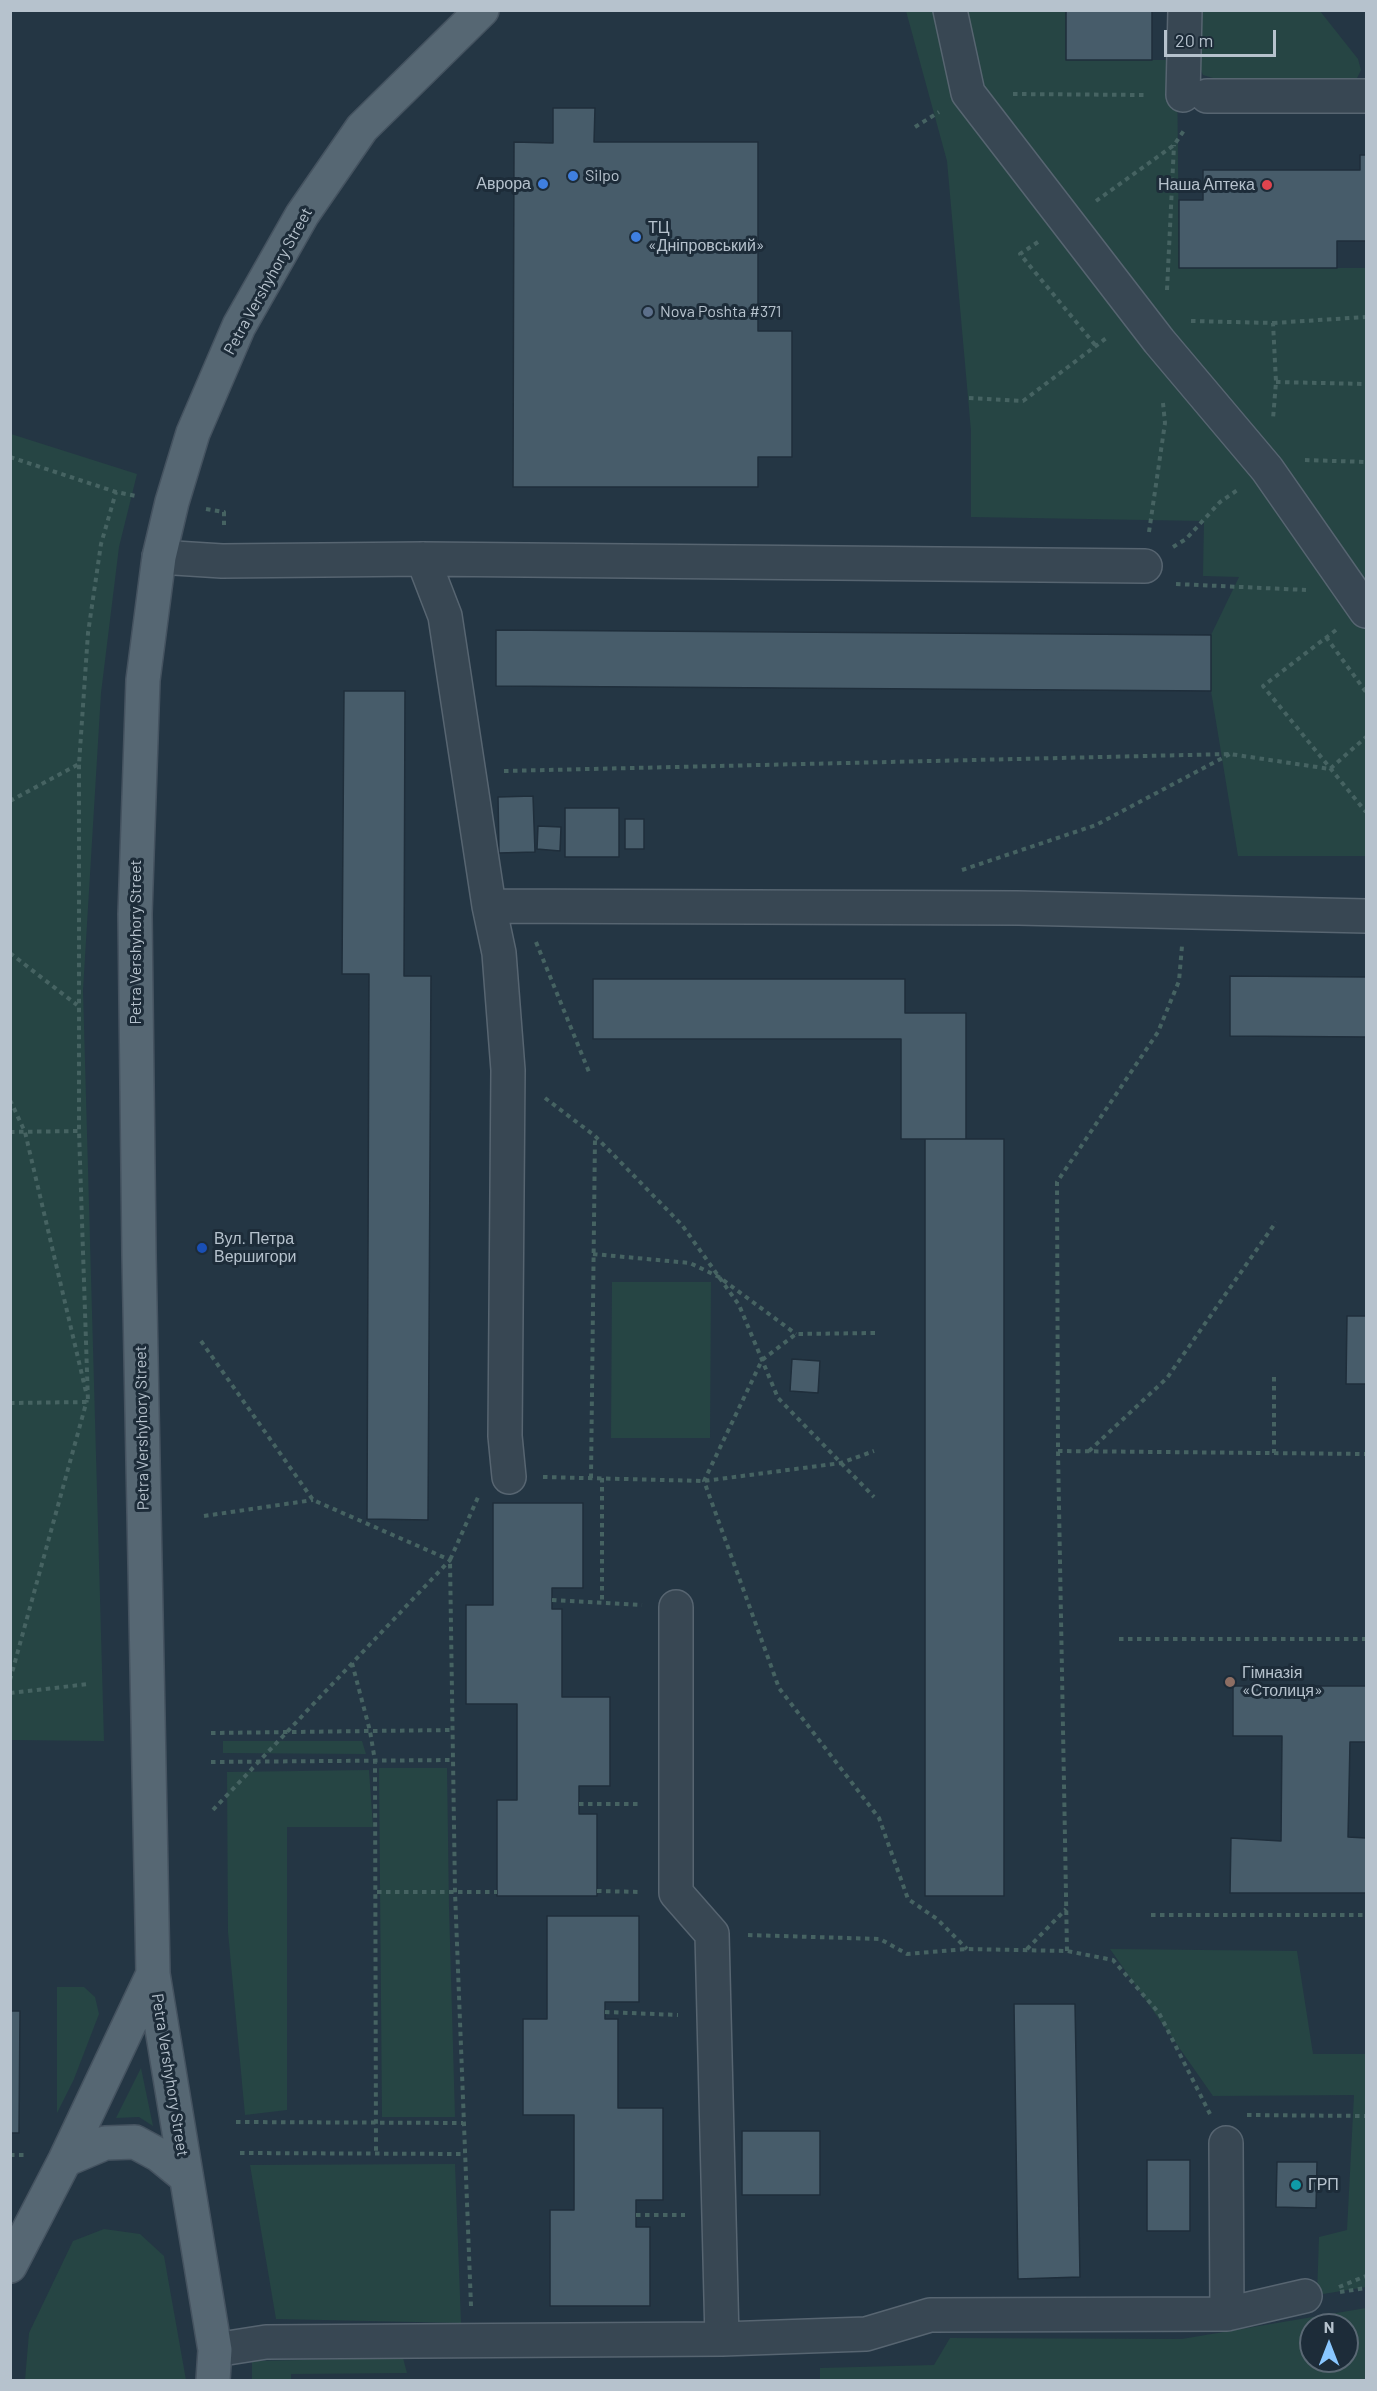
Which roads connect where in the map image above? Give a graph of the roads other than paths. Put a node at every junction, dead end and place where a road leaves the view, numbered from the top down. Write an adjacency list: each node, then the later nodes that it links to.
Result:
1 (482, 10): 5 (main road, Petra Vershyhory Street)
2 (950, 10): 8 (street)
3 (1185, 10): 4 (street)
4 (1366, 96)
5 (159, 557): 6 (street); 13 (main road, Petra Vershyhory Street)
6 (423, 559): 7 (street); 9 (street)
7 (1145, 566)
8 (1360, 602)
9 (489, 906): 10 (street); 11 (street)
10 (1366, 916)
11 (496, 1482)
12 (676, 1607): 20 (street)
13 (153, 1974): 15 (main road, Petra Vershyhory Street); 16 (main road, Petra Vershyhory Street)
14 (1223, 2129): 19 (street)
15 (65, 2160): 16 (main road); 17 (main road, Petra Vershyhory Street)
16 (186, 2177): 21 (main road, Petra Vershyhory Street)
17 (10, 2266)
18 (1305, 2296): 19 (street)
19 (1227, 2314): 20 (street)
20 (722, 2340): 21 (street)
21 (214, 2365)

